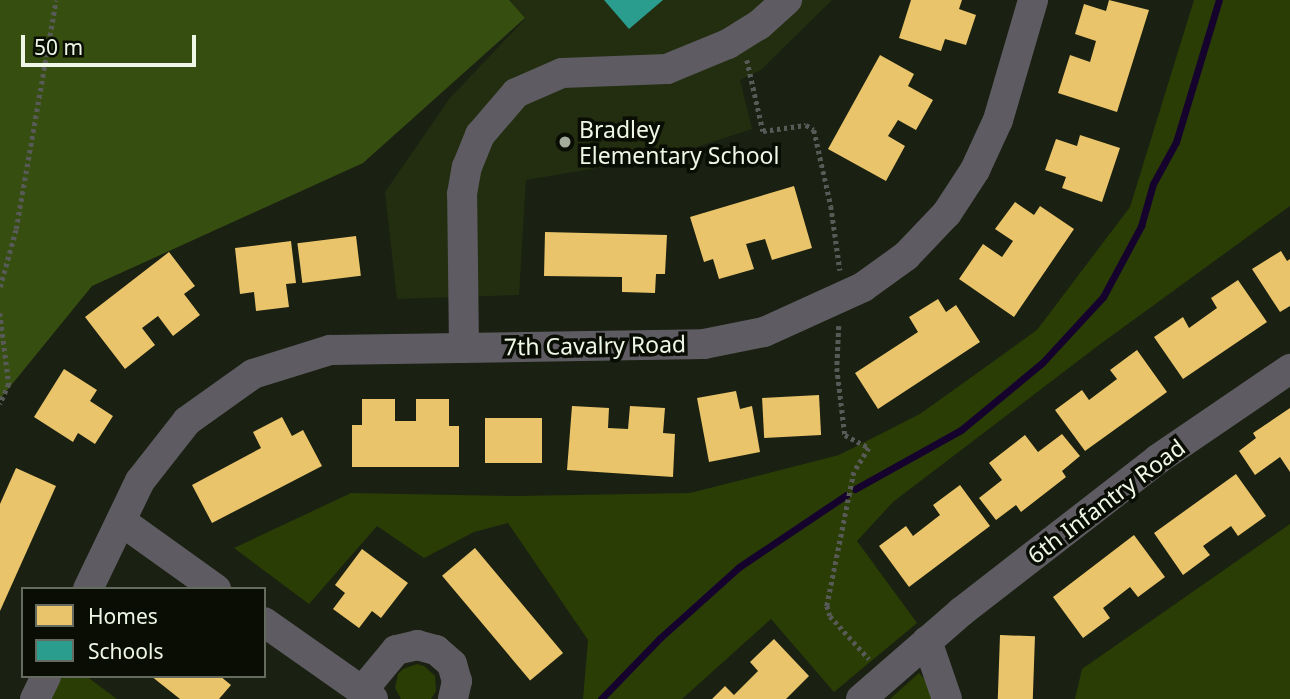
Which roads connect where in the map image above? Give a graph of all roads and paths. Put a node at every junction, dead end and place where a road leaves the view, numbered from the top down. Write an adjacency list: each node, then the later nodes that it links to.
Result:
1 (56, 0): 6 (path)
2 (787, 0): 4 (street)
3 (1033, 0): 9 (street, 7th Cavalry Road)
4 (747, 32): 5 (path); 9 (street)
5 (841, 268)
6 (0, 287)
7 (0, 313): 11 (path)
8 (839, 323): 17 (path)
9 (464, 348): 12 (street, 7th Cavalry Road)
10 (1290, 369): 16 (street, 6th Infantry Road)
11 (0, 404)
12 (121, 522): 13 (street, 7th Cavalry Road); 14 (street)
13 (89, 587)
14 (213, 587)
15 (266, 623): 19 (street)
16 (928, 641): 17 (street, 6th Infantry Road); 23 (street)
17 (895, 669): 22 (street, 6th Infantry Road)
18 (45, 678): 20 (street)
19 (368, 695): 21 (street)
20 (35, 699)
21 (453, 699)
22 (861, 699)
23 (947, 699)

